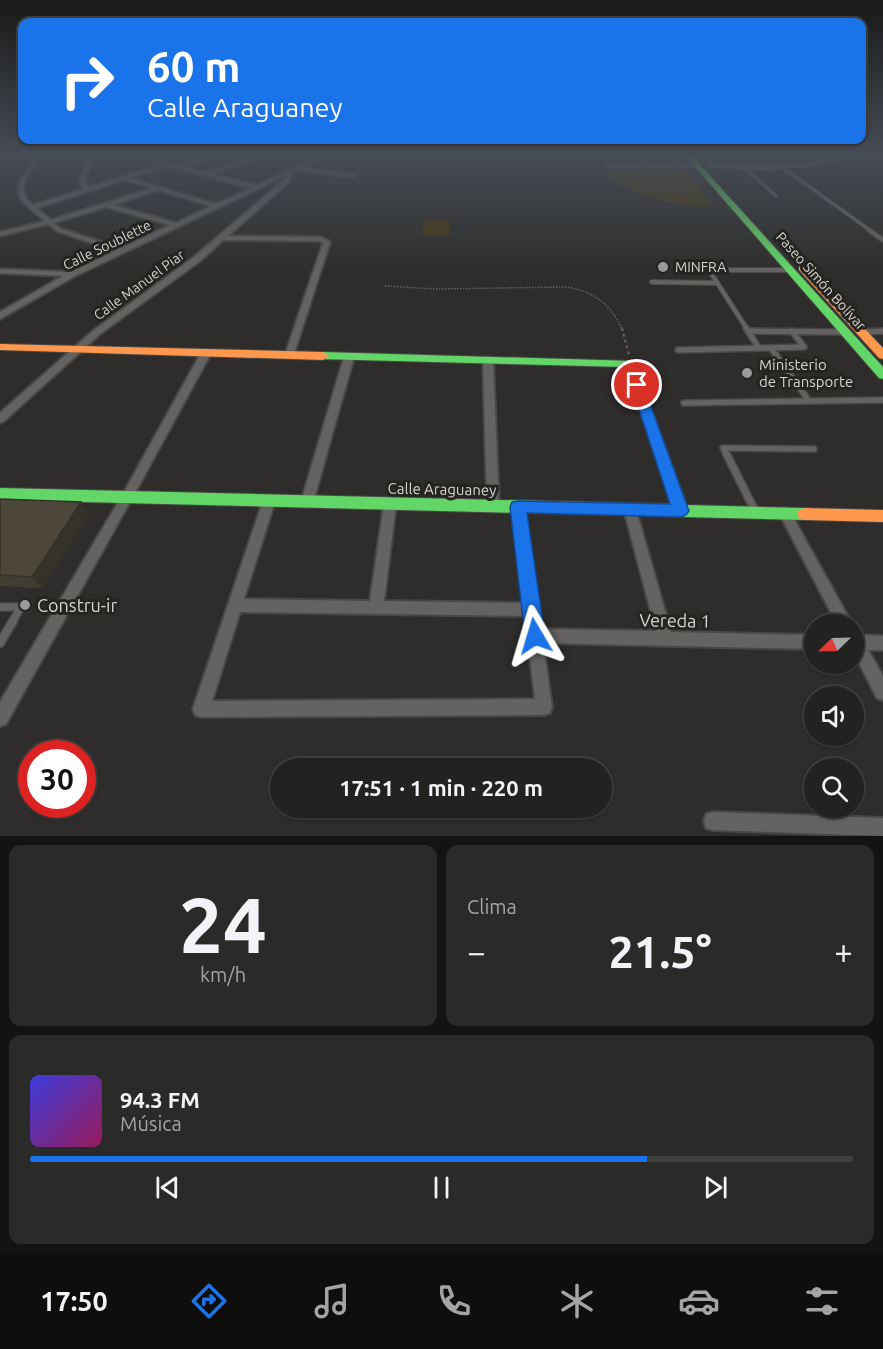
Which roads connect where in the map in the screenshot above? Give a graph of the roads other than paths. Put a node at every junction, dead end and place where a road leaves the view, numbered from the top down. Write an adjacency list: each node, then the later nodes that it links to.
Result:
1 (21, 194): 12 (street)
2 (74, 194): 12 (street)
3 (140, 194): 10 (street)
4 (174, 194): 11 (street)
5 (241, 194): 11 (street, Calle Soublette)
6 (272, 194): 16 (street, Calle Manuel Piar)
7 (728, 194): 19 (street, Paseo Simón Bolívar)
8 (732, 194): 29 (street, Paseo Simón Bolívar)
9 (819, 194): 17 (lane)
10 (106, 205): 13 (street); 14 (street)
11 (216, 206): 14 (street, Calle Soublette)
12 (32, 207): 13 (street)
13 (49, 222): 15 (street); 18 (street)
14 (177, 225): 18 (street, Calle Soublette)
15 (0, 234)
16 (222, 238): 33 (street, Calle Manuel Piar); 36 (street)
17 (883, 240)
18 (122, 251): 21 (street, Calle Soublette)
19 (789, 270): 23 (lane); 28 (street, Paseo Simón Bolívar)
20 (0, 271): 21 (street)
21 (72, 274): 24 (street, Calle Soublette)
22 (652, 282): 23 (lane)
23 (717, 283): 25 (lane)
24 (0, 316)
25 (748, 331): 26 (lane); 31 (lane)
26 (792, 331): 28 (lane); 32 (lane)
27 (883, 331): 29 (lane)
28 (844, 332): 29 (street); 40 (street, Paseo Simón Bolívar)
29 (861, 332): 37 (street, Paseo Simón Bolívar)
30 (0, 346): 33 (street)
31 (759, 348): 32 (lane); 34 (lane)
32 (771, 348): 42 (lane)
33 (78, 349): 35 (street); 44 (street, Calle Manuel Piar)
34 (678, 350)
35 (206, 353): 36 (street); 47 (street)
36 (290, 355): 38 (street)
37 (883, 355)
38 (349, 357): 39 (street); 49 (street)
39 (488, 360): 51 (street); 54 (street)
40 (883, 375)
41 (883, 400): 42 (lane)
42 (809, 401): 43 (lane)
43 (684, 403)
44 (0, 419)
45 (814, 449): 55 (lane)
46 (0, 494): 47 (street, Calle Araguaney)
47 (127, 497): 48 (street, Calle Araguaney); 71 (street)
48 (269, 501): 49 (street, Calle Araguaney); 58 (street)
49 (307, 502): 50 (street, Calle Araguaney)
50 (390, 504): 51 (street, Calle Araguaney); 60 (street)
51 (493, 506): 52 (street, Calle Araguaney)
52 (518, 507): 53 (street, Calle Araguaney); 61 (street)
53 (630, 510): 54 (street, Calle Araguaney); 64 (street)
54 (681, 511): 55 (street, Calle Araguaney)
55 (756, 513): 56 (street, Calle Araguaney)
56 (785, 513): 57 (street, Calle Araguaney); 62 (street)
57 (883, 516)
58 (235, 605): 60 (street); 63 (street)
59 (0, 607): 67 (lane)
60 (376, 608): 61 (street)
61 (532, 610): 63 (street)
62 (840, 614)
63 (535, 636): 64 (street, Vereda 1)
64 (666, 640): 65 (street, Vereda 1)
65 (804, 642)
66 (864, 642): 68 (street)
67 (0, 643)
68 (883, 643)
69 (864, 659): 70 (street)
70 (883, 693)
71 (6, 698): 72 (street)
72 (0, 718)
73 (713, 821): 74 (street)
74 (883, 827)

